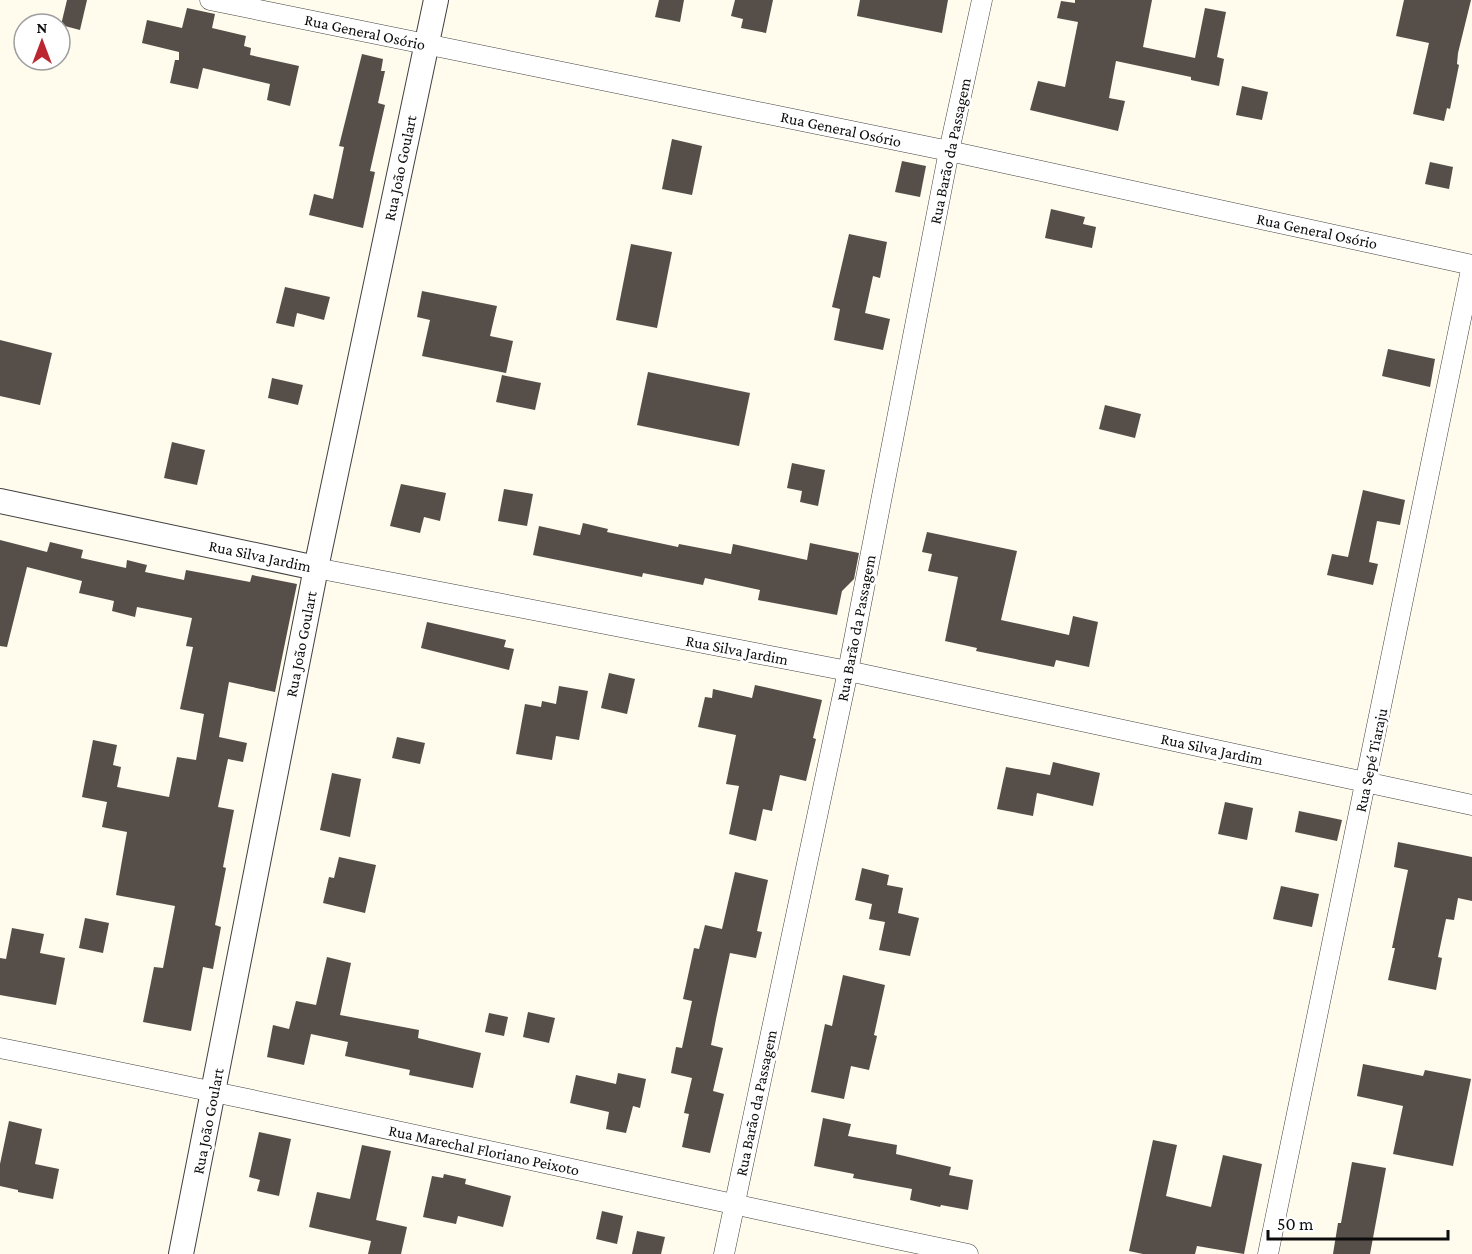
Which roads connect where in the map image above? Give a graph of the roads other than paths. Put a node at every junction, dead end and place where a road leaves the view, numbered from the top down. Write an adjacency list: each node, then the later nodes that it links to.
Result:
1 (210, 0): 4 (street, Rua General Osório)
2 (436, 0): 4 (street, Rua João Goulart)
3 (982, 0): 5 (street, Rua Barão da Passagem)
4 (426, 44): 5 (street, Rua General Osório); 8 (street, Rua João Goulart)
5 (949, 151): 6 (street, Rua General Osório); 9 (street, Rua Barão da Passagem)
6 (1472, 265): 10 (street, Rua Sepé Tiaraju)
7 (0, 501): 8 (street, Rua Silva Jardim)
8 (315, 568): 9 (street, Rua Silva Jardim); 13 (street, Rua João Goulart)
9 (848, 671): 10 (street, Rua Silva Jardim); 14 (street, Rua Barão da Passagem)
10 (1366, 782): 11 (street, Rua Silva Jardim); 18 (street, Rua Sepé Tiaraju)
11 (1472, 805)
12 (0, 1048): 13 (street, Rua Marechal Floriano Peixoto)
13 (214, 1090): 14 (street, Rua Marechal Floriano Peixoto); 15 (street, Rua João Goulart)
14 (734, 1205): 16 (street, Rua Barão da Passagem); 17 (street, Rua Marechal Floriano Peixoto)
15 (182, 1254)
16 (724, 1254)
17 (968, 1254)
18 (1269, 1254)

